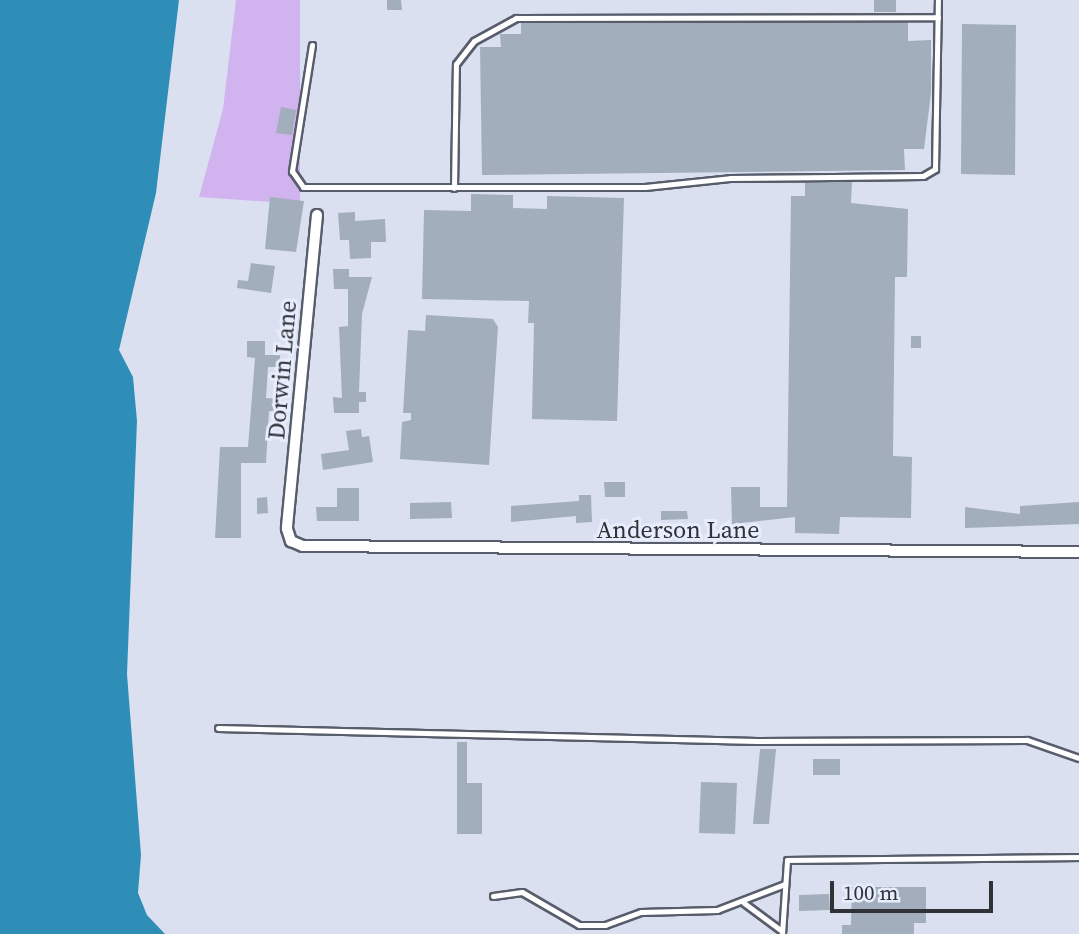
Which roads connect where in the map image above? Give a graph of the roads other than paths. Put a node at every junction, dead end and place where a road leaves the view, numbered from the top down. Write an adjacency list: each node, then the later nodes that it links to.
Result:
1 (938, 0): 2 (lane)
2 (938, 17): 4 (lane); 4 (lane)
3 (312, 45): 4 (lane)
4 (454, 188)
5 (317, 215): 6 (street, Dorwin Lane)
6 (287, 529): 7 (street, Anderson Lane)
7 (1079, 552)
8 (218, 728): 9 (lane)
9 (1079, 758)
10 (1079, 857): 11 (lane)
11 (785, 884): 13 (lane); 14 (lane)
12 (493, 896): 13 (lane)
13 (744, 903): 14 (lane)
14 (782, 932)

